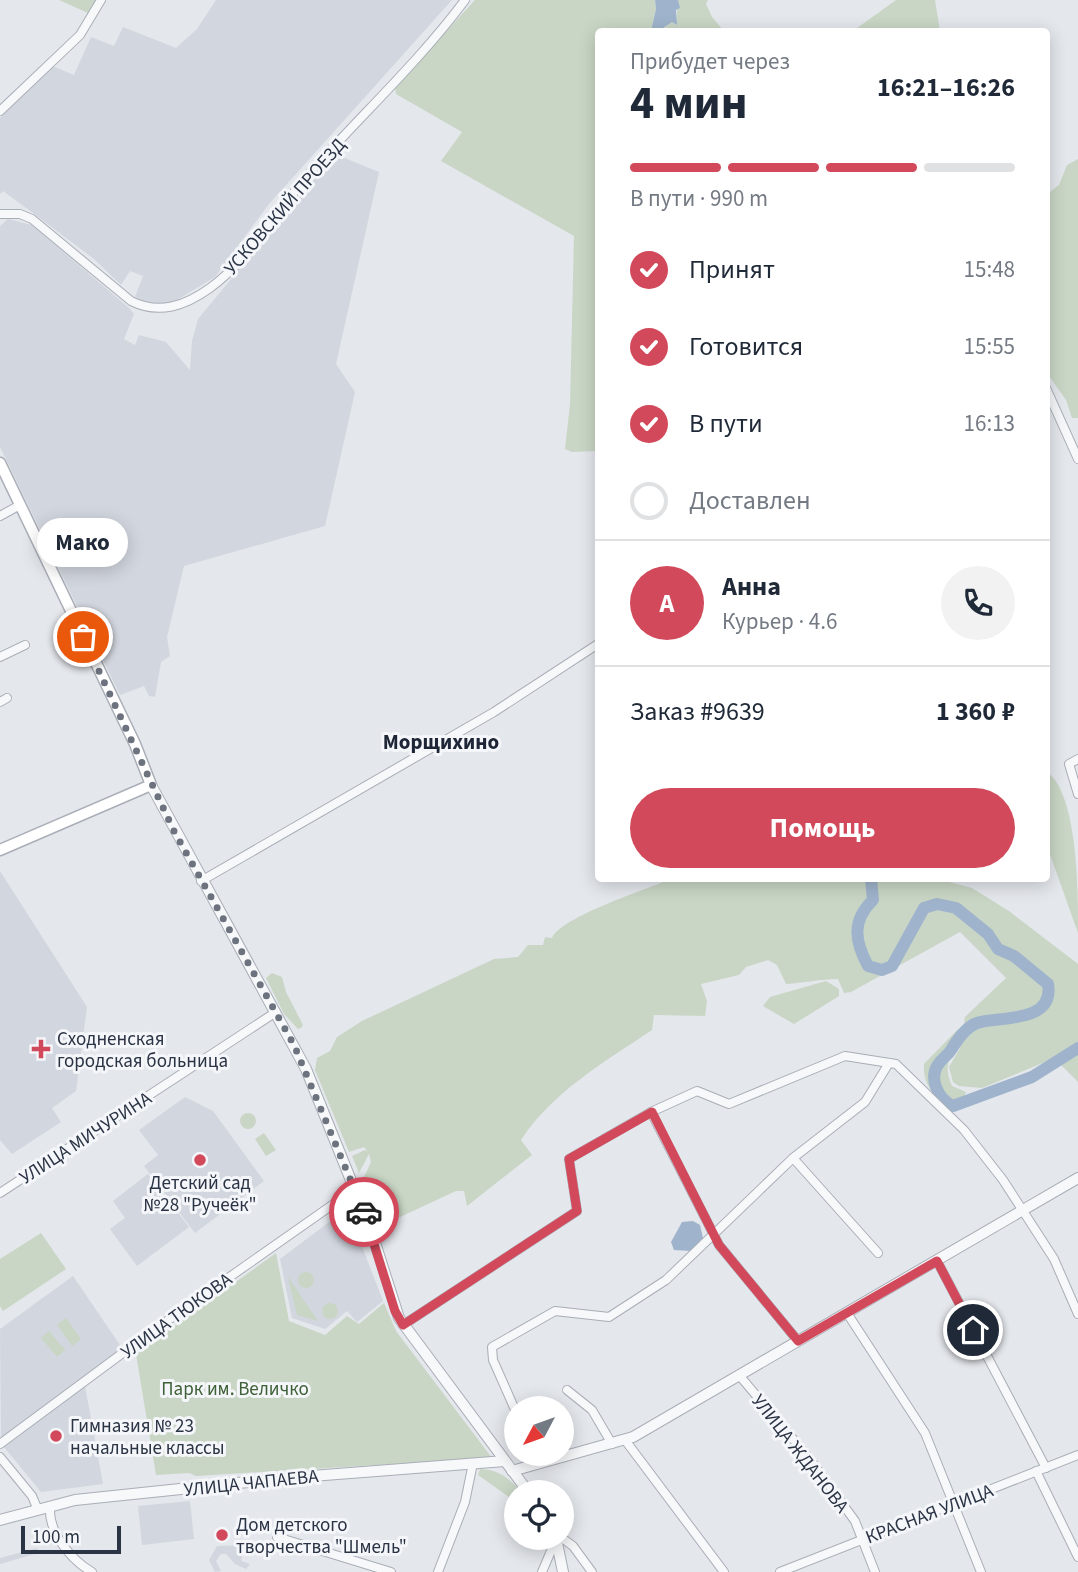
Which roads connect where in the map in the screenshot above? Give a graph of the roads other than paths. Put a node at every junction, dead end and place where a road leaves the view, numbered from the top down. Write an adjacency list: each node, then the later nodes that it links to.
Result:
1 (101, 0): 3 (street)
2 (465, 0): 4 (street, УСКОВСКИЙ ПРОЕЗД)
3 (0, 111)
4 (0, 214)
5 (1050, 397): 6 (street)
6 (1078, 459)
7 (0, 463): 8 (main road)
8 (20, 505): 9 (street); 14 (main road)
9 (0, 516)
10 (25, 645): 12 (street)
11 (595, 646): 17 (street)
12 (0, 657)
13 (1078, 759): 15 (street)
14 (151, 785): 16 (main road); 17 (street)
15 (1078, 794)
16 (0, 850)
17 (201, 881): 18 (street)
18 (276, 1012): 23 (street); 24 (street, УЛИЦА МИЧУРИНА)
19 (889, 1063): 20 (street); 21 (street); 25 (street)
20 (652, 1112): 26 (street); 31 (street)
21 (793, 1158): 26 (street); 27 (street)
22 (1078, 1178): 25 (street)
23 (355, 1189): 31 (street); 37 (street, УЛИЦА ТЮКОВА)
24 (0, 1193)
25 (1023, 1211): 28 (street); 30 (street)
26 (716, 1235): 32 (street); 35 (street)
27 (878, 1253)
28 (937, 1261): 29 (street); 47 (street)
29 (847, 1313): 32 (street); 51 (street)
30 (1078, 1314)
31 (403, 1325): 42 (street)
32 (798, 1341): 33 (street)
33 (739, 1375): 36 (street); 56 (street, УЛИЦА ЖДАНОВА)
34 (567, 1390): 38 (street)
35 (509, 1396)
36 (625, 1440): 38 (street); 68 (street)
37 (0, 1444)
38 (612, 1444): 39 (street)
39 (574, 1452)
40 (1078, 1454): 47 (street, КРАСНАЯ УЛИЦА)
41 (0, 1457): 53 (street)
42 (504, 1460)
43 (504, 1461): 44 (street, УЛИЦА ЧАПАЕВА)
44 (473, 1464): 52 (street, УЛИЦА ЧАПАЕВА); 64 (street)
45 (508, 1466): 48 (street)
46 (522, 1466): 48 (street)
47 (1046, 1468): 49 (street, КРАСНАЯ УЛИЦА)
48 (512, 1471): 50 (street)
49 (1036, 1471): 51 (street, КРАСНАЯ УЛИЦА); 60 (street)
50 (519, 1480)
51 (954, 1504): 56 (street, КРАСНАЯ УЛИЦА); 71 (street)
52 (50, 1507): 53 (street, УЛИЦА ЧАПАЕВА); 62 (street)
53 (38, 1510): 54 (street, УЛИЦА ЧАПАЕВА)
54 (0, 1520)
55 (277, 1537): 61 (street)
56 (863, 1539): 69 (street, КРАСНАЯ УЛИЦА); 70 (street, УЛИЦА ЖДАНОВА)
57 (574, 1547): 67 (street)
58 (552, 1550): 65 (street)
59 (560, 1550): 66 (street)
60 (1078, 1557)
61 (375, 1570): 63 (street)
62 (92, 1572)
63 (391, 1572)
64 (438, 1572)
65 (542, 1572)
66 (563, 1572)
67 (592, 1572)
68 (724, 1572)
69 (780, 1572)
70 (875, 1572)
71 (981, 1572)

